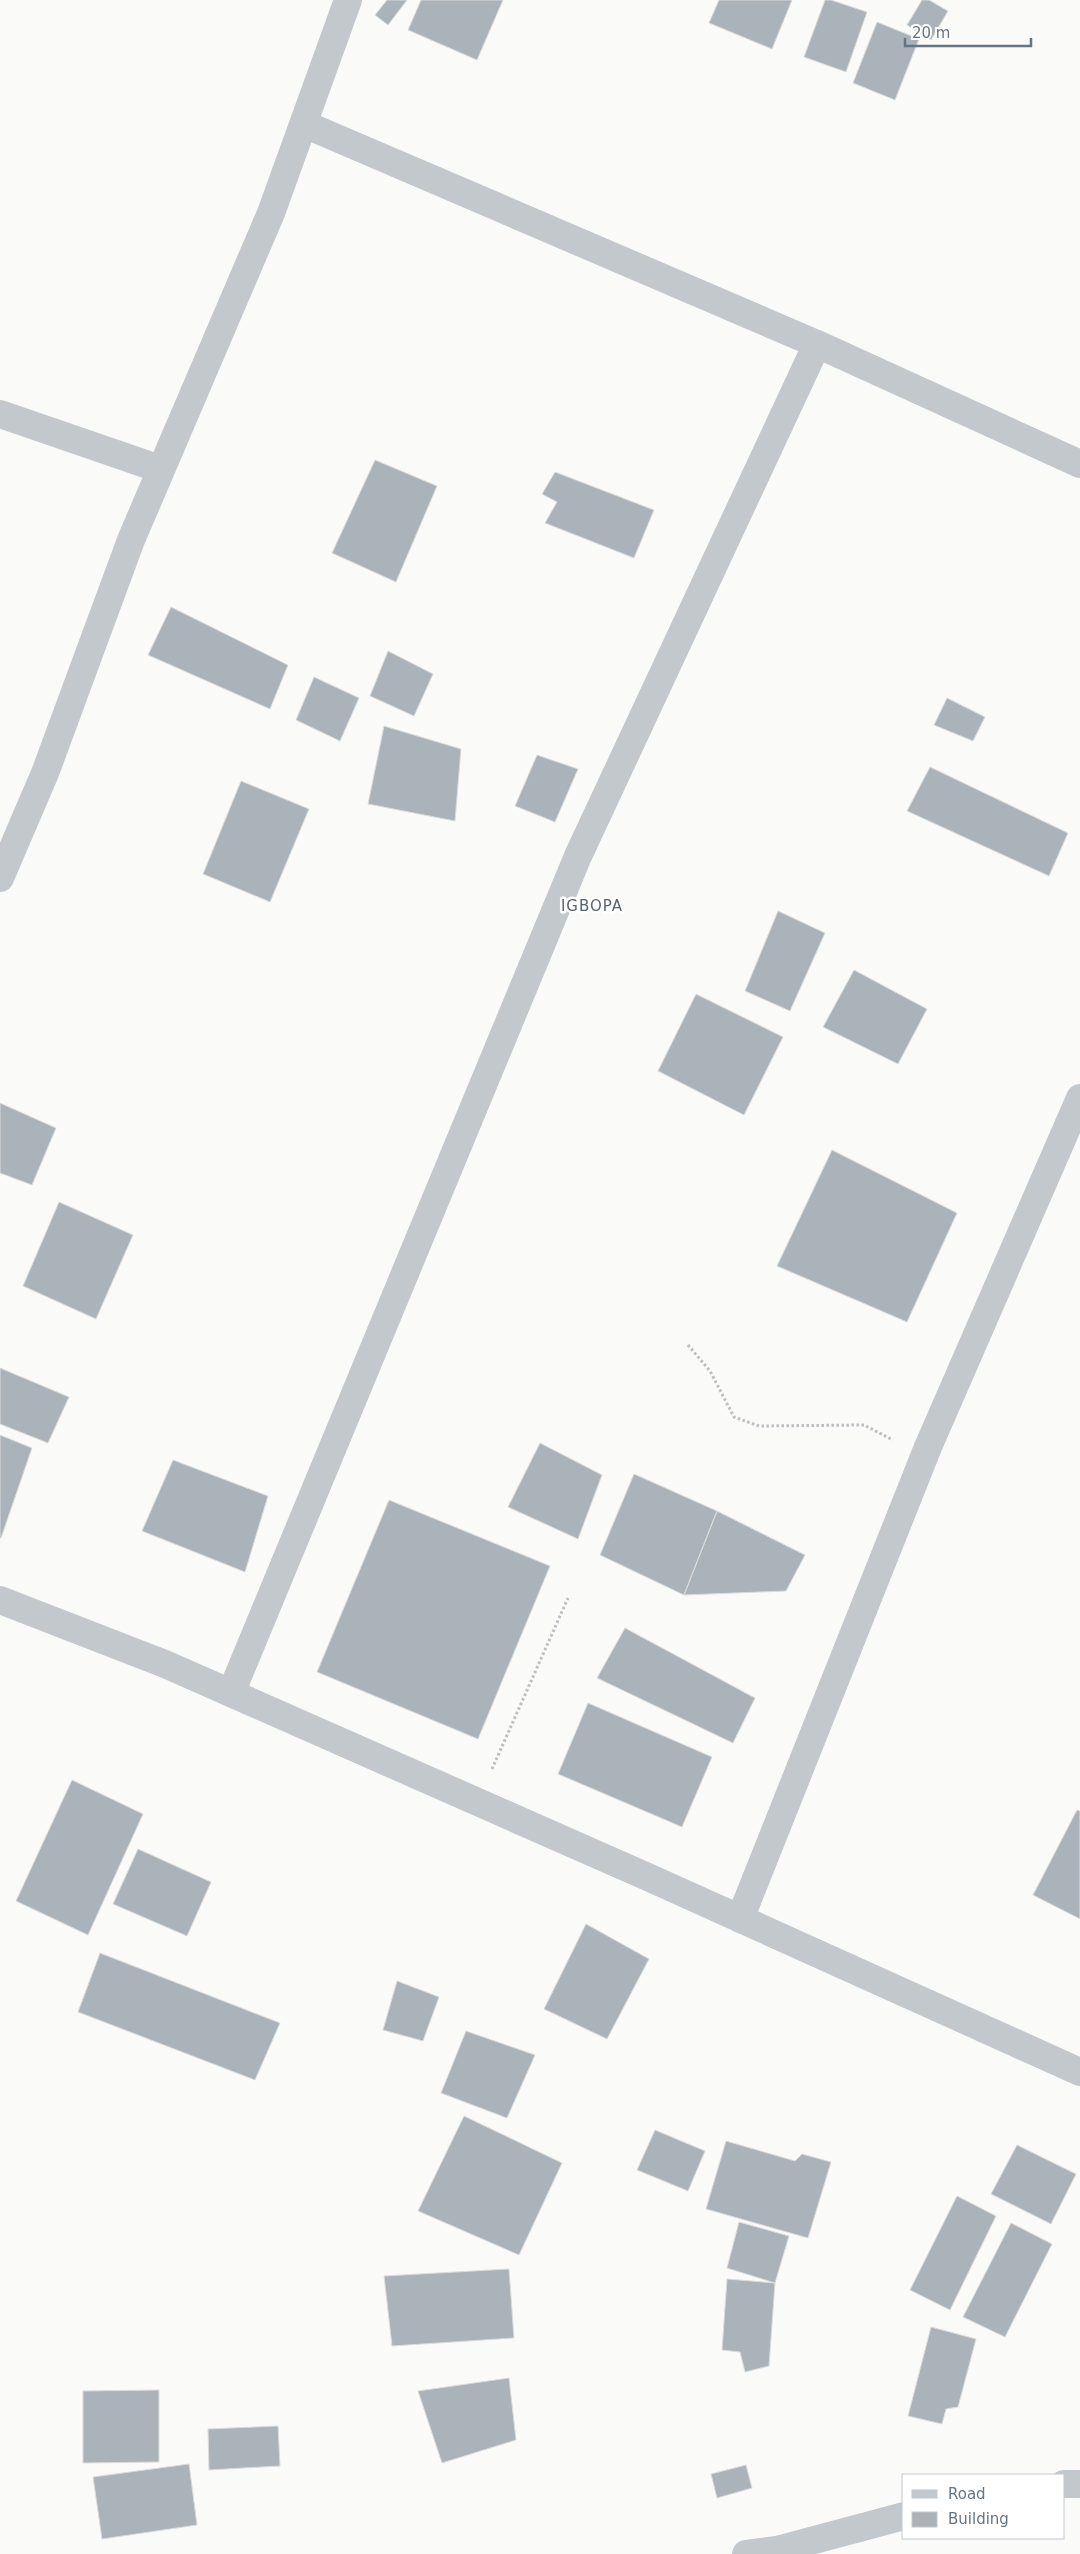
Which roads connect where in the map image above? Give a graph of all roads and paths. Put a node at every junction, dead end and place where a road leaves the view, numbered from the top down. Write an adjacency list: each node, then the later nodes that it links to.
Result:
1 (347, 0): 2 (street)
2 (304, 124): 3 (street); 6 (street)
3 (817, 344): 5 (street); 13 (street)
4 (0, 414): 6 (street)
5 (1080, 464)
6 (160, 469): 7 (street)
7 (0, 878)
8 (1080, 1098): 10 (street)
9 (688, 1345): 10 (path)
10 (928, 1447): 15 (street)
11 (568, 1598): 14 (path)
12 (0, 1600): 13 (street)
13 (231, 1693): 14 (street)
14 (478, 1802): 15 (street)
15 (740, 1919): 16 (street)
16 (1080, 2072)
17 (1065, 2484): 18 (street)
18 (1080, 2484)
19 (902, 2517): 20 (street)
20 (746, 2554)

